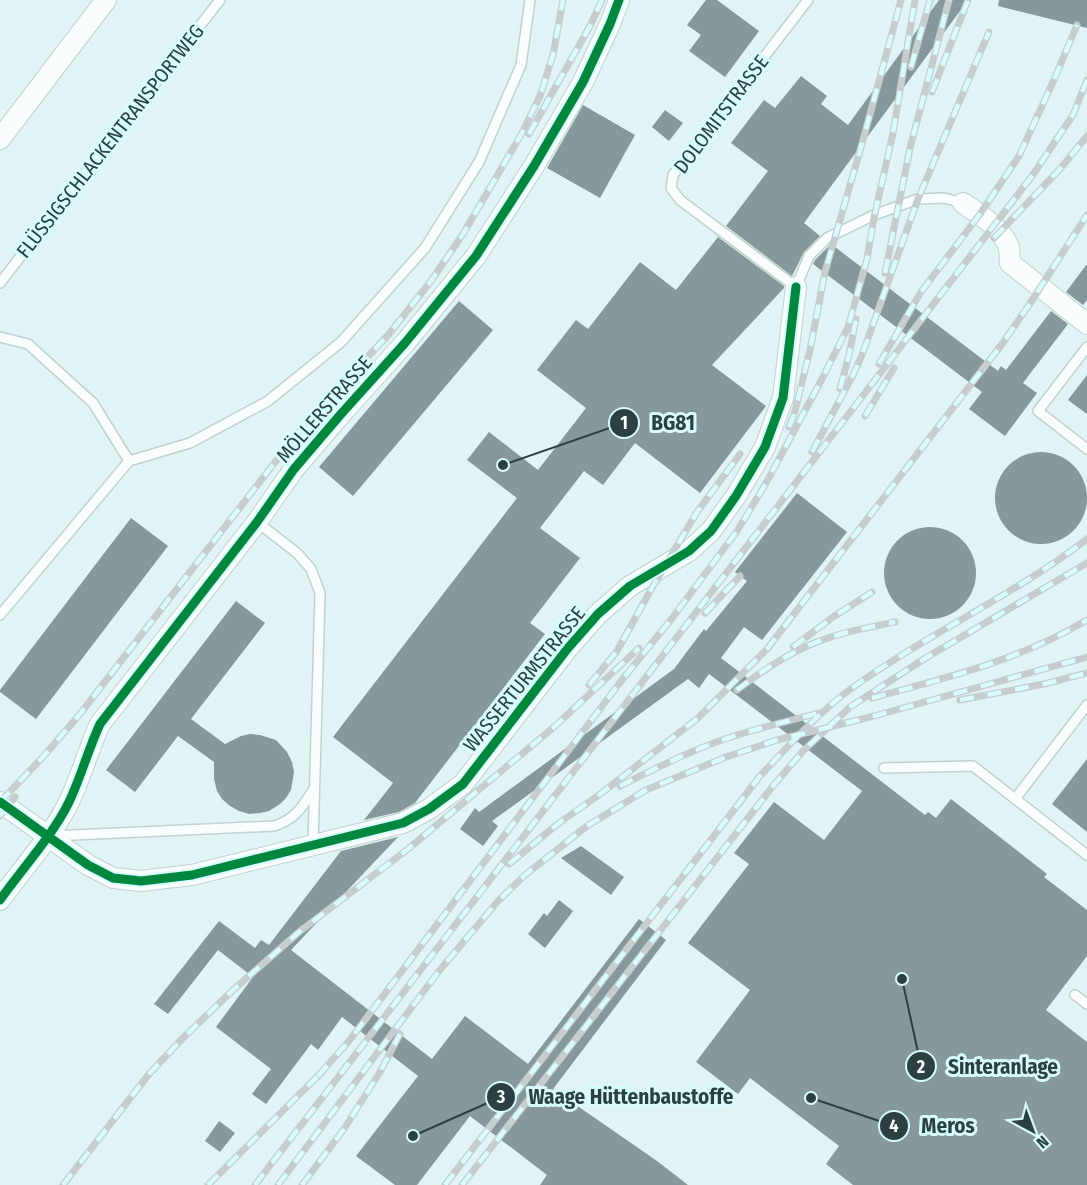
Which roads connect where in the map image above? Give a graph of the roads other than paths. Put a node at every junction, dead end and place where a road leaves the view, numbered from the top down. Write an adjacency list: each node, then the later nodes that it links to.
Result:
1 (106, 0): 6 (street)
2 (220, 0): 8 (lane, FLÜSSIGSCHLACKENTRANSPORTWEG)
3 (530, 0): 14 (lane)
4 (620, 0): 15 (street, MÖLLERSTRASSE)
5 (808, 0): 9 (lane, DOLOMITSTRASSE)
6 (0, 139)
7 (963, 203): 9 (lane, WASSERTURMSTRASSE); 10 (street, WASSERTURMSTRASSE)
8 (0, 283)
9 (796, 287): 23 (street, WASSERTURMSTRASSE)
10 (1086, 321)
11 (0, 337): 14 (lane)
12 (1087, 347): 13 (lane)
13 (1087, 449)
14 (129, 461): 16 (lane)
15 (257, 522): 19 (lane); 22 (street, MÖLLERSTRASSE)
16 (0, 615)
17 (1087, 705): 20 (lane)
18 (884, 768): 20 (lane)
19 (314, 789): 22 (lane); 23 (lane)
20 (1015, 799): 24 (lane)
21 (0, 802): 22 (street, WASSERTURMSTRASSE)
22 (48, 836): 23 (street, WASSERTURMSTRASSE); 25 (street, MÖLLERSTRASSE)
23 (313, 845)
24 (1087, 855)
25 (0, 900)
26 (1075, 995): 27 (lane)
27 (1087, 1004)

